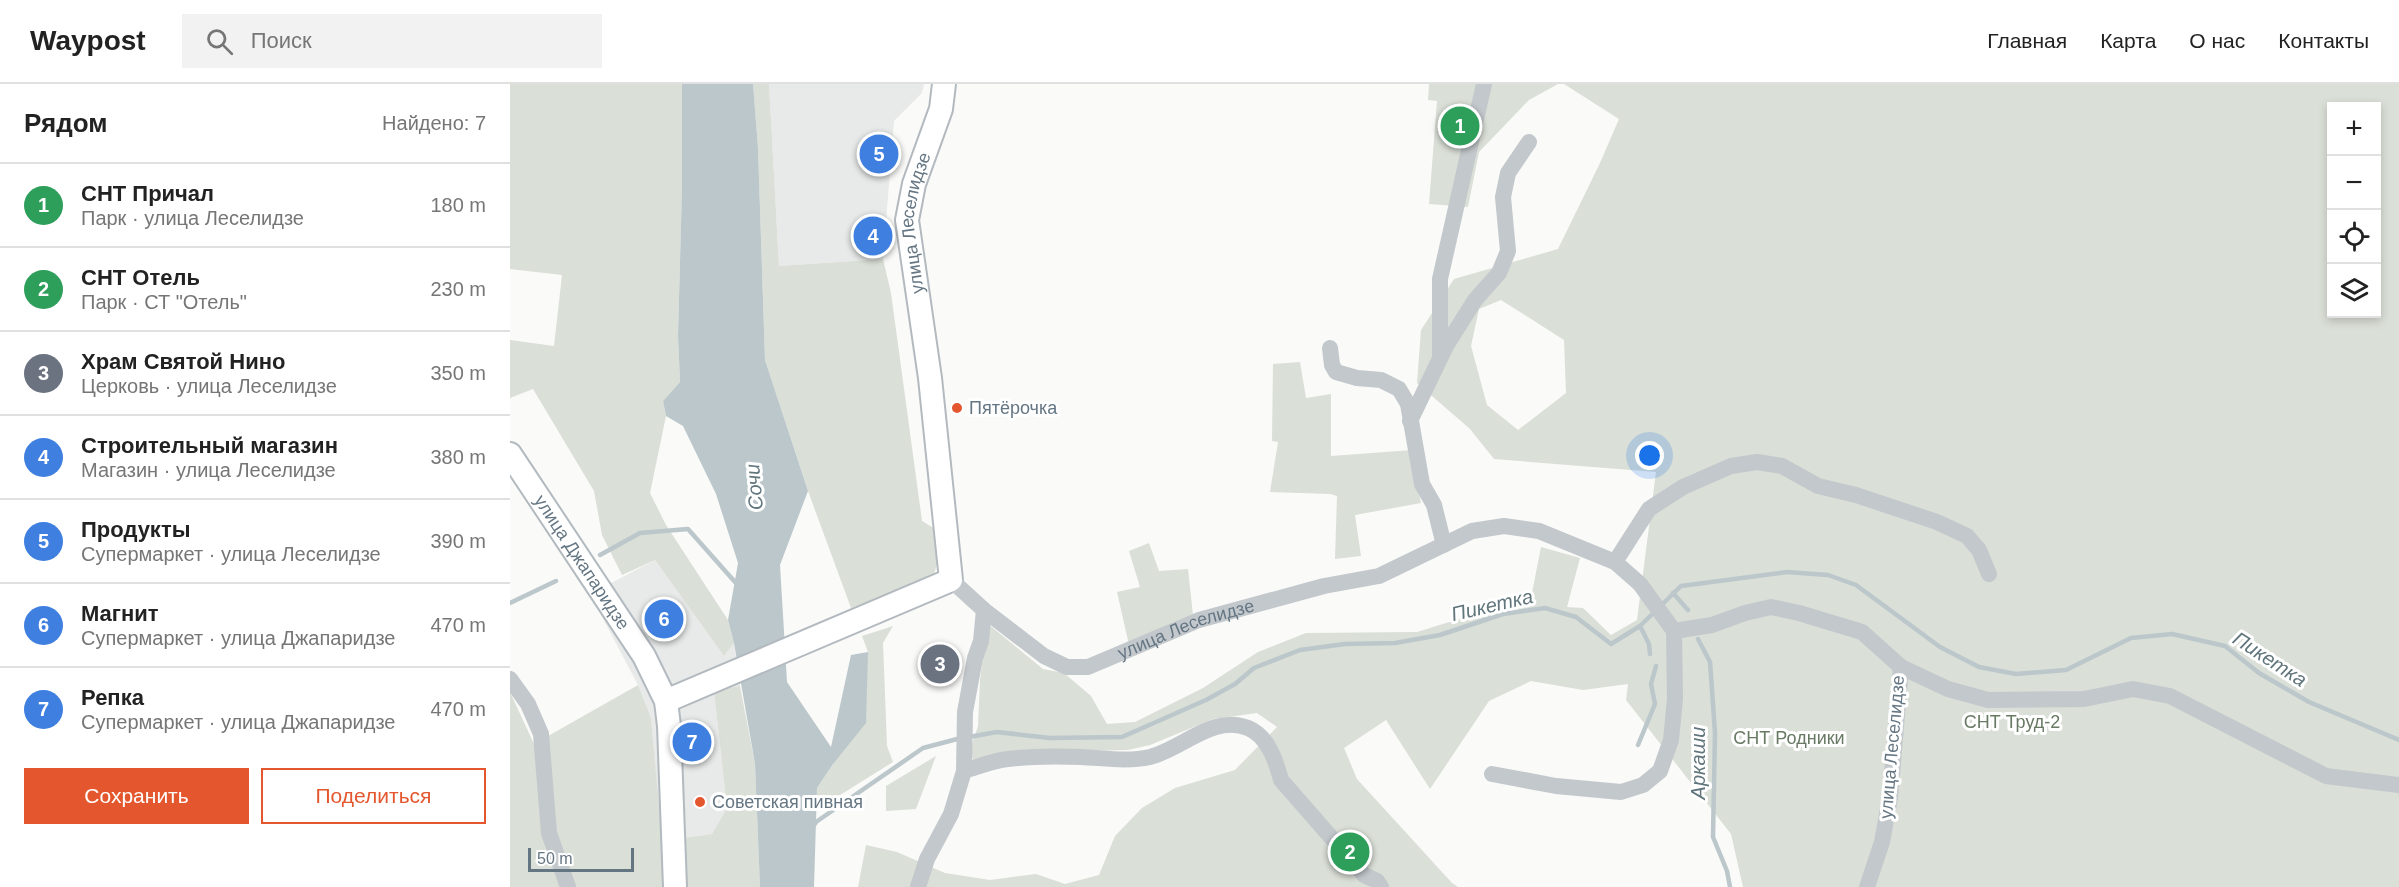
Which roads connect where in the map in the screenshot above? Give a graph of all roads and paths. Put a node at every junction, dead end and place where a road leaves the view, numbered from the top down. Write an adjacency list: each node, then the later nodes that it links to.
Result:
1 (944, 84): 11 (street, улица Леселидзе)
2 (1484, 84): 5 (street)
3 (1529, 142): 5 (street)
4 (1330, 348): 6 (street)
5 (1440, 359): 6 (street)
6 (1410, 421): 8 (street)
7 (510, 454): 16 (street, улица Джапаридзе)
8 (1444, 545): 9 (street, улица Леселидзе); 12 (street, улица Леселидзе)
9 (1615, 562): 10 (street); 13 (street, улица Леселидзе)
10 (1989, 574)
11 (951, 580): 12 (street, улица Леселидзе); 16 (street)
12 (984, 610): 17 (street)
13 (1674, 632): 14 (street, улица Леселидзе); 18 (street)
14 (1900, 667): 19 (street); 24 (street, улица Леселидзе)
15 (510, 679): 21 (street)
16 (666, 701): 22 (street, улица Джапаридзе)
17 (964, 771): 20 (street); 23 (street)
18 (1492, 774)
19 (2399, 785)
20 (1379, 884)
21 (568, 887)
22 (675, 887)
23 (918, 887)
24 (1867, 887)

